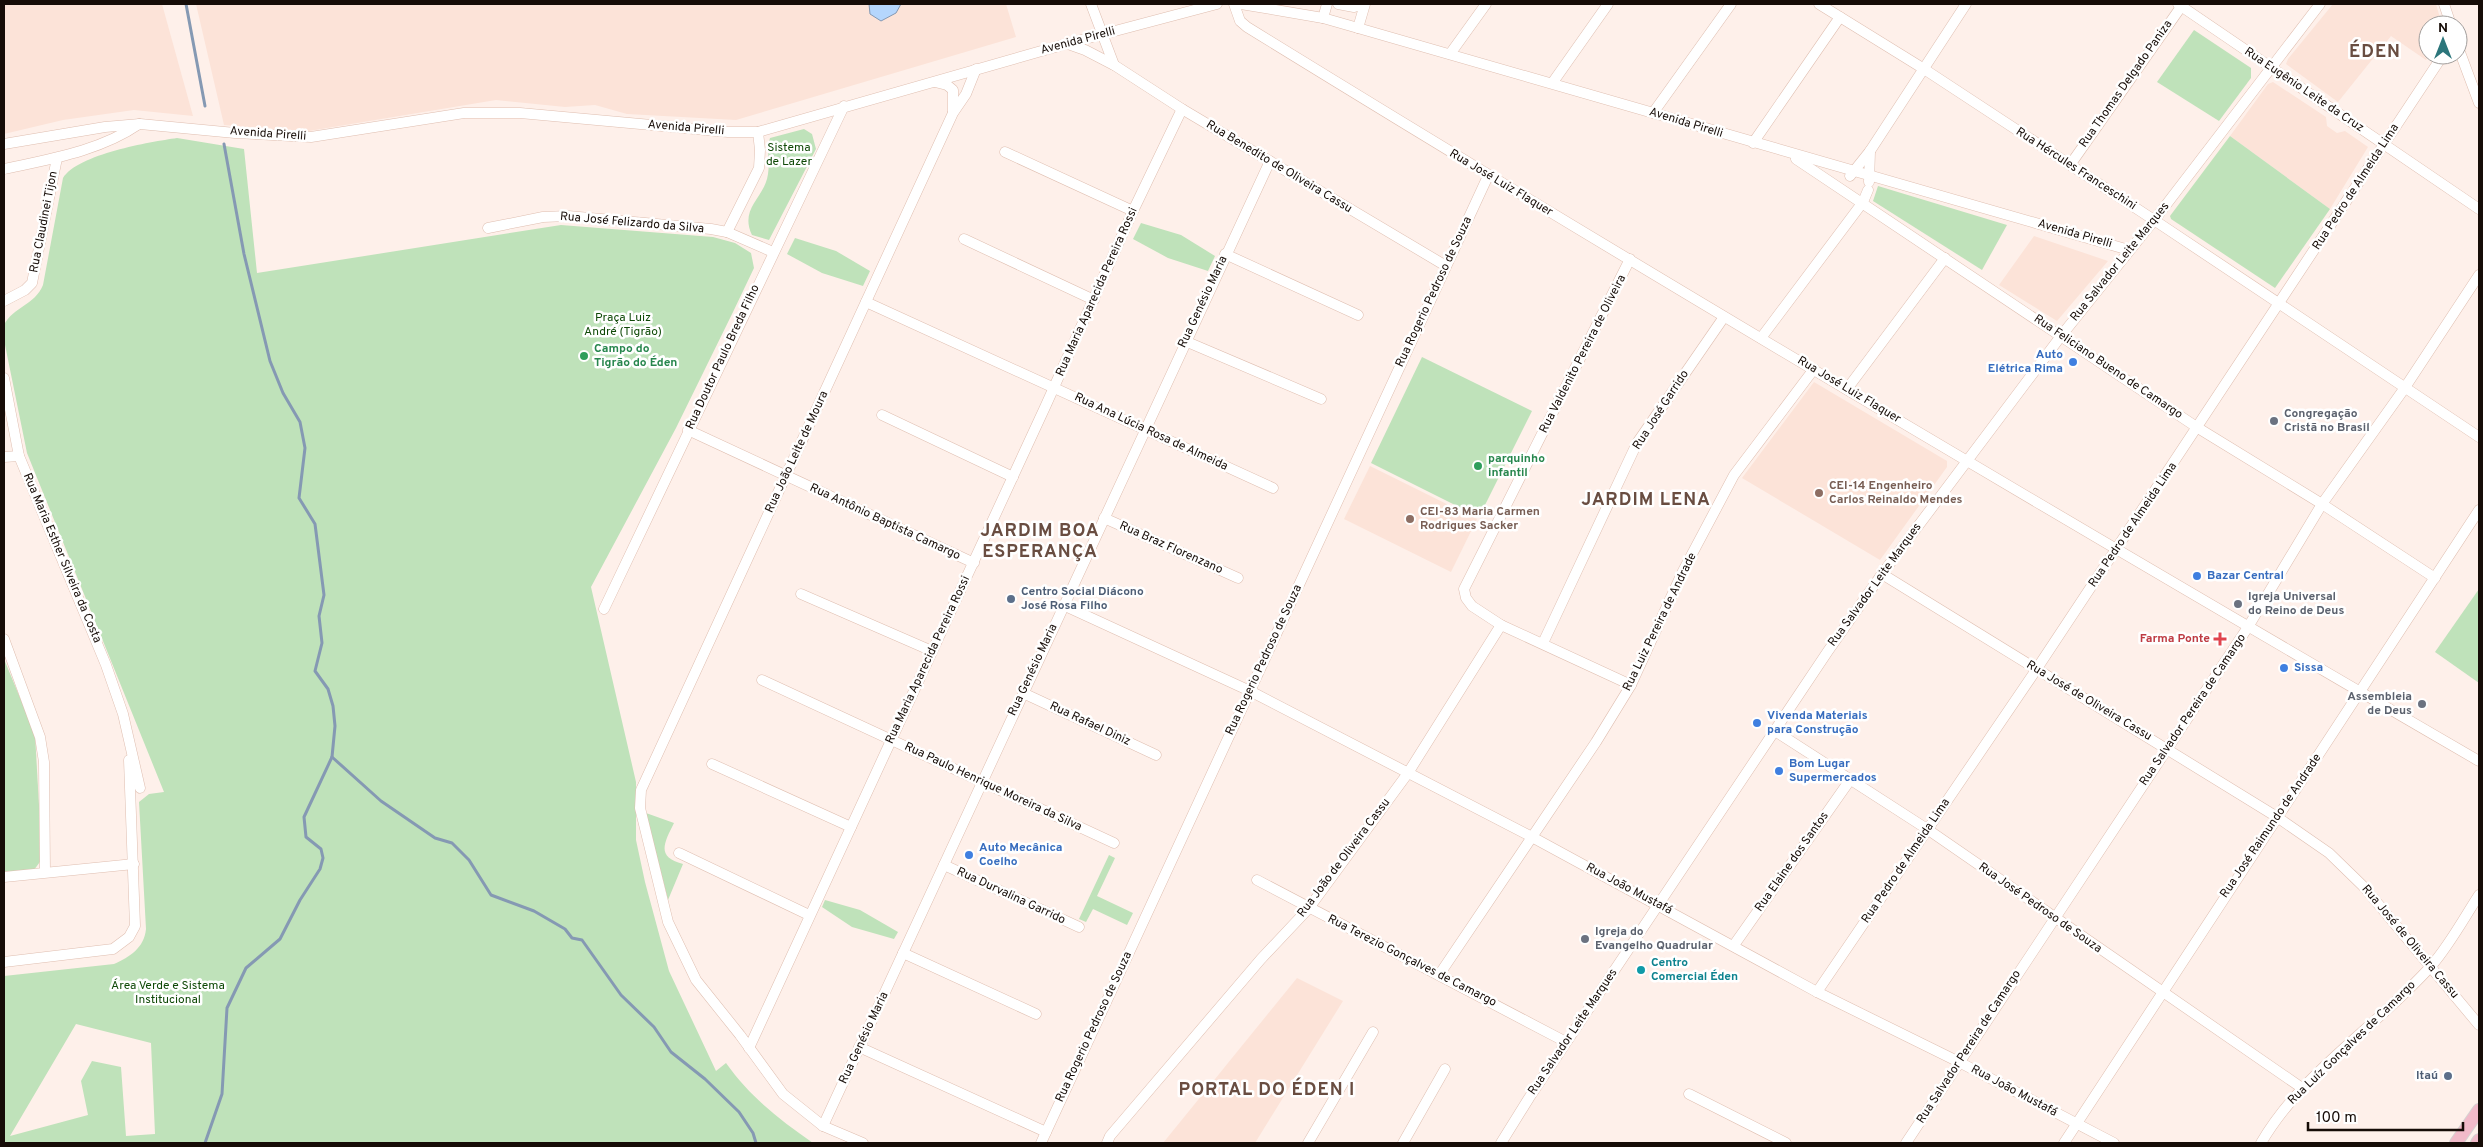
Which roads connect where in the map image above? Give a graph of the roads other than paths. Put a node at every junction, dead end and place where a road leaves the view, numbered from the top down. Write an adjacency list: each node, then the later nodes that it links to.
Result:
1 (1217, 4): 18 (street, Avenida Pirelli)
2 (1234, 4): 46 (street, Rua José Luiz Flaquer)
3 (1241, 4): 16 (street, Avenida Pirelli)
4 (1327, 4): 16 (street)
5 (1338, 4): 6 (street)
6 (1364, 4): 17 (street)
7 (1486, 4): 20 (street)
8 (1608, 4): 28 (street)
9 (1731, 4): 33 (street)
10 (1819, 4): 15 (street, Rua Hércules Franceschini)
11 (1966, 4): 26 (street)
12 (2181, 4): 24 (street, Rua Eugênio Leite da Cruz); 44 (street, Rua Thomas Delgado Paniza)
13 (2320, 4): 24 (street, Rua Salvador Leite Marques)
14 (1092, 7): 18 (street)
15 (1840, 17): 26 (street, Rua Hércules Franceschini); 36 (street)
16 (1323, 18): 17 (street, Avenida Pirelli)
17 (1358, 28): 20 (street, Avenida Pirelli)
18 (1099, 35): 19 (street, Avenida Pirelli); 21 (street)
19 (1066, 44): 21 (street, Rua Benedito de Oliveira Cassu); 25 (street, Avenida Pirelli)
20 (1450, 54): 28 (street, Avenida Pirelli)
21 (1111, 64): 31 (street, Rua Benedito de Oliveira Cassu)
22 (2436, 65): 38 (street, Rua Pedro de Almeida Lima)
23 (2465, 65): 29 (street)
24 (2270, 68): 38 (street, Rua Eugênio Leite da Cruz); 52 (street, Rua Salvador Leite Marques)
25 (976, 69): 27 (street, Avenida Pirelli); 32 (street, Rua João Leite de Moura)
26 (1924, 69): 39 (street); 44 (street, Rua Hércules Franceschini)
27 (931, 82): 30 (street, Avenida Pirelli); 32 (street, Rua João Leite de Moura)
28 (1553, 82): 33 (street, Avenida Pirelli)
29 (2479, 103)
30 (844, 106): 35 (street, Avenida Pirelli); 57 (street, Rua Doutor Paulo Breda Filho)
31 (1182, 109): 43 (street, Rua Benedito de Oliveira Cassu); 51 (street, Rua Maria Aparecida Pereira Rossi)
32 (953, 113): 65 (street, Rua João Leite de Moura)
33 (1654, 113): 36 (street, Avenida Pirelli)
34 (140, 124): 35 (street, Avenida Pirelli); 37 (street, Avenida Pirelli); 42 (street)
35 (758, 132): 54 (street)
36 (1753, 143): 41 (street, Avenida Pirelli)
37 (4, 144)
38 (2384, 144): 50 (street, Rua Eugênio Leite da Cruz); 66 (street, Rua Pedro de Almeida Lima)
39 (1870, 151): 47 (street); 47 (street)
40 (1005, 152): 51 (street)
41 (1784, 152): 47 (street, Avenida Pirelli); 48 (street, Rua Feliciano Bueno de Camargo)
42 (57, 158): 45 (street); 64 (street, Rua Claudinei Tijon)
43 (1270, 161): 58 (street, Rua Genésio Maria); 61 (street, Rua Benedito de Oliveira Cassu)
44 (2070, 165): 52 (street, Rua Hércules Franceschini)
45 (4, 169)
46 (1488, 176): 60 (street, Rua José Luiz Flaquer); 61 (street, Rua Rogerio Pedroso de Souza)
47 (1862, 179): 48 (street); 48 (street); 49 (street); 56 (street, Avenida Pirelli)
48 (1852, 194): 49 (street, Rua Feliciano Bueno de Camargo)
49 (1863, 202): 59 (street, Rua Feliciano Bueno de Camargo); 70 (street)
50 (2479, 209)
51 (1133, 211): 63 (street, Rua Maria Aparecida Pereira Rossi)
52 (2154, 220): 56 (street, Rua Salvador Leite Marques); 66 (street, Rua Hércules Franceschini)
53 (488, 228): 54 (street, Rua José Felizardo da Silva)
54 (727, 232): 57 (street, Rua José Felizardo da Silva)
55 (964, 239): 63 (street)
56 (2129, 250): 69 (street, Rua Salvador Leite Marques)
57 (773, 252): 81 (street, Rua Doutor Paulo Breda Filho)
58 (1225, 254): 67 (street); 71 (street, Rua Genésio Maria)
59 (1944, 258): 69 (street, Rua Feliciano Bueno de Camargo); 75 (street)
60 (1630, 260): 68 (street, Rua José Luiz Flaquer); 100 (street, Rua Valdenito Pereira de Oliveira)
61 (1446, 266): 108 (street, Rua Rogerio Pedroso de Souza)
62 (2479, 275): 76 (street, Rua Salvador Pereira de Camargo)
63 (1094, 300): 74 (street, Rua Maria Aparecida Pereira Rossi)
64 (4, 301)
65 (866, 302): 74 (street, Rua Ana Lúcia Rosa de Almeida); 86 (street, Rua João Leite de Moura)
66 (2280, 304): 76 (street, Rua Hércules Franceschini); 79 (street, Rua Pedro de Almeida Lima)
67 (1358, 315)
68 (1724, 317): 70 (street, Rua José Luiz Flaquer); 103 (street, Rua José Garrido)
69 (2061, 336): 79 (street, Rua Feliciano Bueno de Camargo); 85 (street, Rua Salvador Leite Marques)
70 (1760, 338): 72 (street, Rua José Luiz Flaquer)
71 (1185, 341): 77 (street); 80 (street, Rua Genésio Maria)
72 (1814, 369): 75 (street, Rua José Luiz Flaquer); 107 (street, Rua Luiz Pereira de Andrade)
73 (4, 378): 83 (street, Rua Maria Esther Silveira da Costa)
74 (1054, 387): 80 (street, Rua Ana Lúcia Rosa de Almeida); 87 (street, Rua Maria Aparecida Pereira Rossi)
75 (1848, 389): 85 (street, Rua José Luiz Flaquer)
76 (2404, 389): 82 (street, Rua Hércules Franceschini); 89 (street, Rua Salvador Pereira de Camargo)
77 (1322, 399)
78 (882, 415): 87 (street)
79 (2198, 428): 89 (street, Rua Feliciano Bueno de Camargo); 92 (street, Rua Pedro de Almeida Lima)
80 (1145, 429): 88 (street, Rua Ana Lúcia Rosa de Almeida); 91 (street, Rua Genésio Maria)
81 (688, 430): 86 (street, Rua Antônio Baptista Camargo); 99 (street, Rua Doutor Paulo Breda Filho)
82 (2479, 438)
83 (19, 456): 84 (street); 112 (street, Rua Maria Esther Silveira da Costa)
84 (4, 457)
85 (1967, 460): 92 (street, Rua José Luiz Flaquer); 94 (street, Rua Salvador Leite Marques)
86 (786, 476): 93 (street, Rua Antônio Baptista Camargo); 150 (street, Rua João Leite de Moura)
87 (1013, 477): 93 (street, Rua Maria Aparecida Pereira Rossi)
88 (1273, 488)
89 (2322, 504): 96 (street, Rua Feliciano Bueno de Camargo); 101 (street, Rua Salvador Pereira de Camargo)
90 (2479, 510): 96 (street, Rua José Raimundo de Andrade)
91 (1104, 518): 95 (street, Rua Braz Florenzano); 98 (street, Rua Genésio Maria)
92 (2116, 549): 101 (street, Rua José Luiz Flaquer); 105 (street, Rua Pedro de Almeida Lima)
93 (974, 563): 104 (street, Rua Maria Aparecida Pereira Rossi)
94 (1882, 574): 105 (street, Rua José de Oliveira Cassu); 111 (street, Rua Salvador Leite Marques)
95 (1238, 578)
96 (2435, 578): 109 (street, Rua José Raimundo de Andrade)
97 (801, 594): 104 (street)
98 (1063, 605): 108 (street, Rua João Mustafá); 110 (street, Rua Genésio Maria)
99 (604, 609)
100 (1501, 625): 103 (street); 118 (street, Rua João de Oliveira Cassu)
101 (2248, 627): 109 (street, Rua José Luiz Flaquer); 114 (street, Rua Salvador Pereira de Camargo)
102 (4, 640): 130 (street)
103 (1543, 643): 107 (street)
104 (932, 651): 113 (street, Rua Maria Aparecida Pereira Rossi)
105 (2036, 670): 114 (street, Rua José de Oliveira Cassu); 124 (street, Rua Pedro de Almeida Lima)
106 (762, 680): 113 (street, Rua Paulo Henrique Moreira da Silva)
107 (1631, 685): 125 (street, Rua Luiz Pereira de Andrade)
108 (1250, 691): 118 (street, Rua João Mustafá); 161 (street, Rua Rogerio Pedroso de Souza)
109 (2360, 692): 116 (street, Rua José Luiz Flaquer); 122 (street, Rua José Raimundo de Andrade)
110 (1023, 693): 115 (street, Rua Rafael Diniz); 120 (street, Rua Genésio Maria)
111 (1775, 731): 119 (street, Rua José Pedroso de Souza); 134 (street, Rua Salvador Leite Marques)
112 (128, 736): 121 (street, Rua Maria Esther Silveira da Costa); 128 (street, Rua Maria Esther Silveira da Costa)
113 (891, 740): 120 (street, Rua Paulo Henrique Moreira da Silva); 123 (street, Rua Maria Aparecida Pereira Rossi)
114 (2167, 749): 122 (street, Rua José de Oliveira Cassu); 137 (street, Rua Salvador Pereira de Camargo)
115 (1156, 755)
116 (2479, 761)
117 (712, 764): 123 (street)
118 (1408, 773): 125 (street, Rua João Mustafá); 135 (street, Rua João de Oliveira Cassu)
119 (1850, 780): 124 (street, Rua José Pedroso de Souza); 139 (street, Rua Elaine dos Santos)
120 (982, 782): 126 (street, Rua Paulo Henrique Moreira da Silva); 129 (street, Rua Genésio Maria)
121 (140, 788)
122 (2277, 817): 142 (street, Rua José de Oliveira Cassu); 145 (street, Rua José Raimundo de Andrade)
123 (851, 826): 136 (street, Rua Maria Aparecida Pereira Rossi)
124 (1927, 829): 137 (street, Rua José Pedroso de Souza); 144 (street, Rua Pedro de Almeida Lima)
125 (1532, 837): 134 (street, Rua João Mustafá); 143 (street, Rua Luiz Pereira de Andrade)
126 (1114, 843)
127 (679, 853): 136 (street)
128 (134, 864): 130 (street); 141 (street, Rua Maria Esther Silveira da Costa)
129 (944, 865): 138 (street, Rua Durvalina Garrido); 140 (street, Rua Genésio Maria)
130 (45, 872): 131 (street)
131 (4, 877)
132 (1257, 880): 135 (street, Rua Terezio Gonçalves de Camargo)
133 (2479, 895): 142 (street, Rua Luíz Gonçalves de Camargo)
134 (1658, 905): 139 (street, Rua João Mustafá); 151 (street, Rua Salvador Leite Marques)
135 (1309, 908): 143 (street, Rua Terezio Gonçalves de Camargo); 165 (street, Rua João de Oliveira Cassu)
136 (809, 915): 147 (street, Rua Maria Aparecida Pereira Rossi)
137 (2054, 917): 145 (street, Rua José Pedroso de Souza); 154 (street, Rua Salvador Pereira de Camargo)
138 (1079, 927)
139 (1734, 945): 144 (street, Rua João Mustafá)
140 (903, 953): 146 (street); 152 (street, Rua Genésio Maria)
141 (4, 962)
142 (2431, 966): 148 (street, Rua José de Oliveira Cassu); 156 (street, Rua Luíz Gonçalves de Camargo)
143 (1439, 975): 151 (street, Rua Terezio Gonçalves de Camargo)
144 (1817, 992): 154 (street, Rua João Mustafá)
145 (2161, 992): 156 (street, Rua José Pedroso de Souza); 159 (street, Rua José Raimundo de Andrade)
146 (1036, 1014)
147 (762, 1021): 150 (street); 153 (street, Rua Maria Aparecida Pereira Rossi)
148 (2479, 1025)
149 (1373, 1032): 166 (street)
150 (740, 1035): 153 (street)
151 (1566, 1042): 168 (street, Rua Salvador Leite Marques)
152 (860, 1046): 160 (street, Rua Genésio Maria); 161 (street)
153 (749, 1048): 160 (street)
154 (1959, 1062): 159 (street, Rua João Mustafá); 170 (street, Rua Salvador Pereira de Camargo)
155 (1445, 1069): 167 (street)
156 (2302, 1088): 173 (street, Rua Luíz Gonçalves de Camargo)
157 (1689, 1094): 169 (street)
158 (2479, 1110): 174 (main road)
159 (2076, 1124): 171 (street, Rua José Raimundo de Andrade); 172 (street, Rua João Mustafá)
160 (823, 1126): 163 (street)
161 (1046, 1132): 164 (street, Rua Rogerio Pedroso de Souza)
162 (2479, 1140): 175 (main road)
163 (863, 1143)
164 (1041, 1143)
165 (1107, 1143)
166 (1308, 1143)
167 (1403, 1143)
168 (1501, 1143)
169 (1786, 1143)
170 (1906, 1143)
171 (2064, 1143)
172 (2114, 1143)
173 (2261, 1143)
174 (2456, 1143)
175 (2477, 1143)

